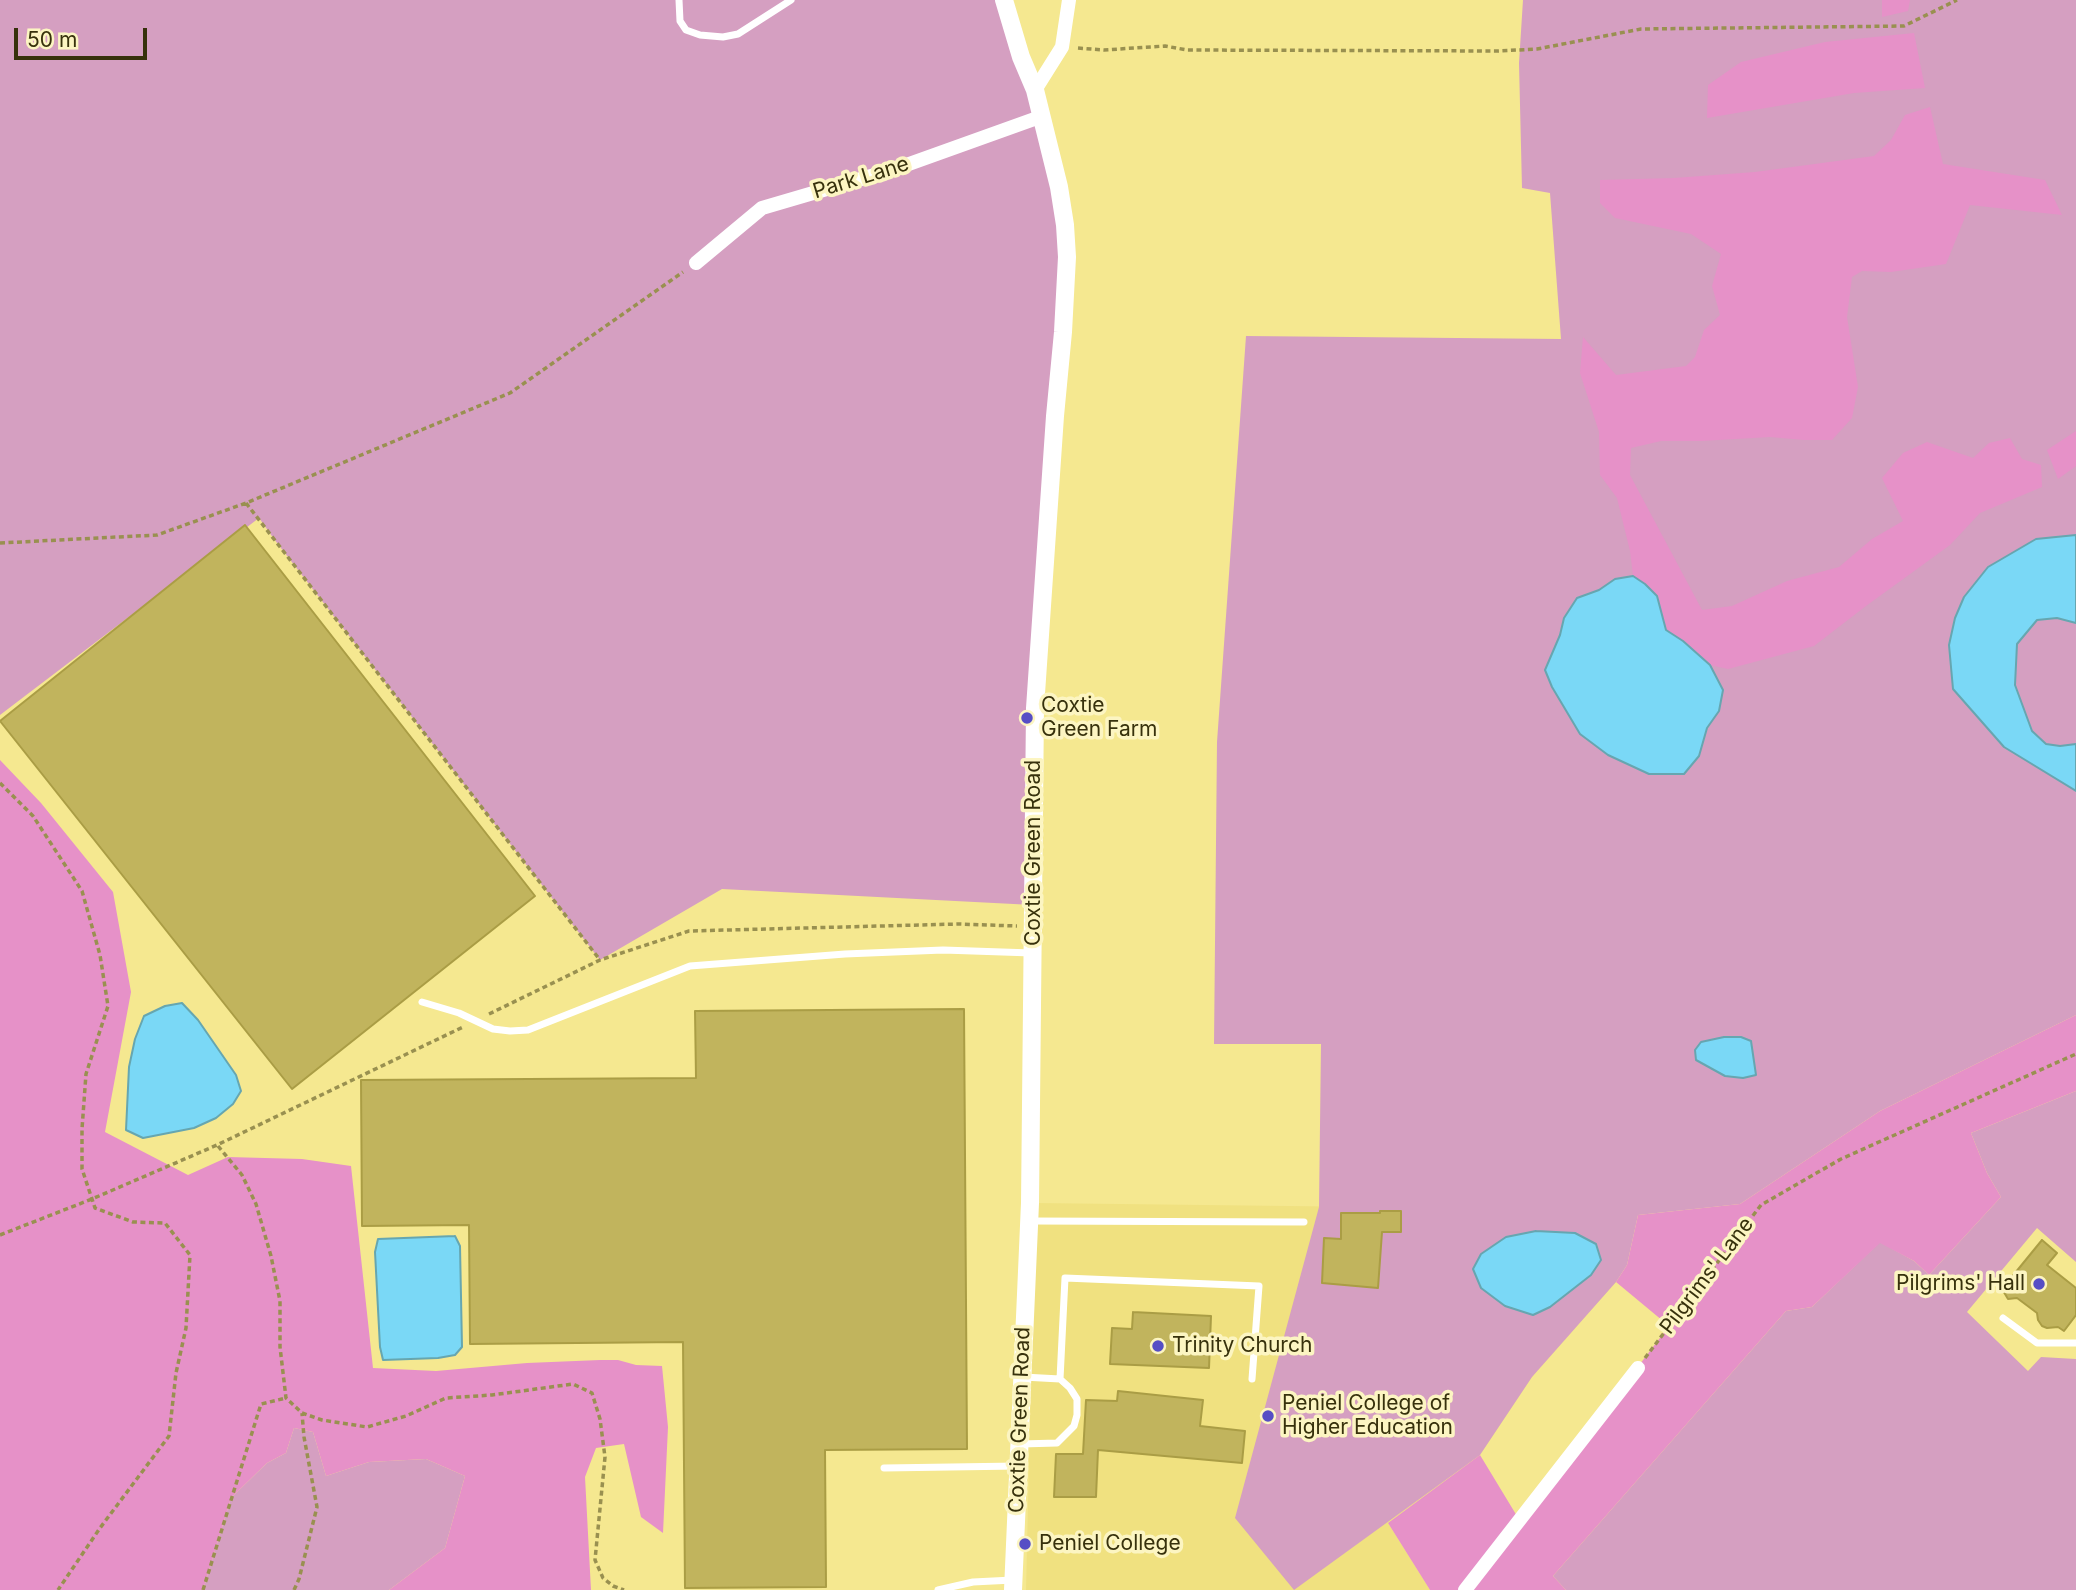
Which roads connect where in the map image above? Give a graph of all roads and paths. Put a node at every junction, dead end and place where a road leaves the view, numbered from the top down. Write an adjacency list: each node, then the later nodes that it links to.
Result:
1 (679, 0): 2 (lane)
2 (791, 0)
3 (1004, 0): 7 (street, Coxtie Green Road)
4 (1069, 0): 6 (street)
5 (1957, 0): 6 (path)
6 (1062, 47): 7 (street)
7 (1034, 90): 8 (street, Coxtie Green Road)
8 (1040, 117): 9 (street, Park Lane); 13 (street, Coxtie Green Road)
9 (696, 263): 10 (path)
10 (246, 503): 11 (path); 14 (path)
11 (0, 544)
12 (0, 783): 18 (path)
13 (1033, 953): 15 (lane); 19 (street, Coxtie Green Road)
14 (600, 960)
15 (422, 1002)
16 (2076, 1054): 24 (path, Pilgrims' Lane)
17 (217, 1145): 28 (path)
18 (92, 1199): 21 (path); 34 (path)
19 (1029, 1221): 20 (lane); 25 (street, Coxtie Green Road)
20 (1304, 1222)
21 (0, 1235)
22 (2003, 1318): 23 (lane)
23 (2076, 1343)
24 (1638, 1368): 39 (street)
25 (1022, 1377): 26 (lane); 30 (street, Coxtie Green Road)
26 (1060, 1379): 27 (lane); 30 (lane)
27 (1252, 1379)
28 (286, 1398): 29 (path); 35 (path)
29 (302, 1413): 36 (path); 37 (path)
30 (1019, 1444): 31 (street, Coxtie Green Road)
31 (1019, 1466): 32 (lane); 33 (street, Coxtie Green Road)
32 (884, 1468)
33 (1013, 1585): 38 (lane)
34 (58, 1590)
35 (203, 1590)
36 (294, 1590)
37 (624, 1590)
38 (938, 1590)
39 (1465, 1590)

